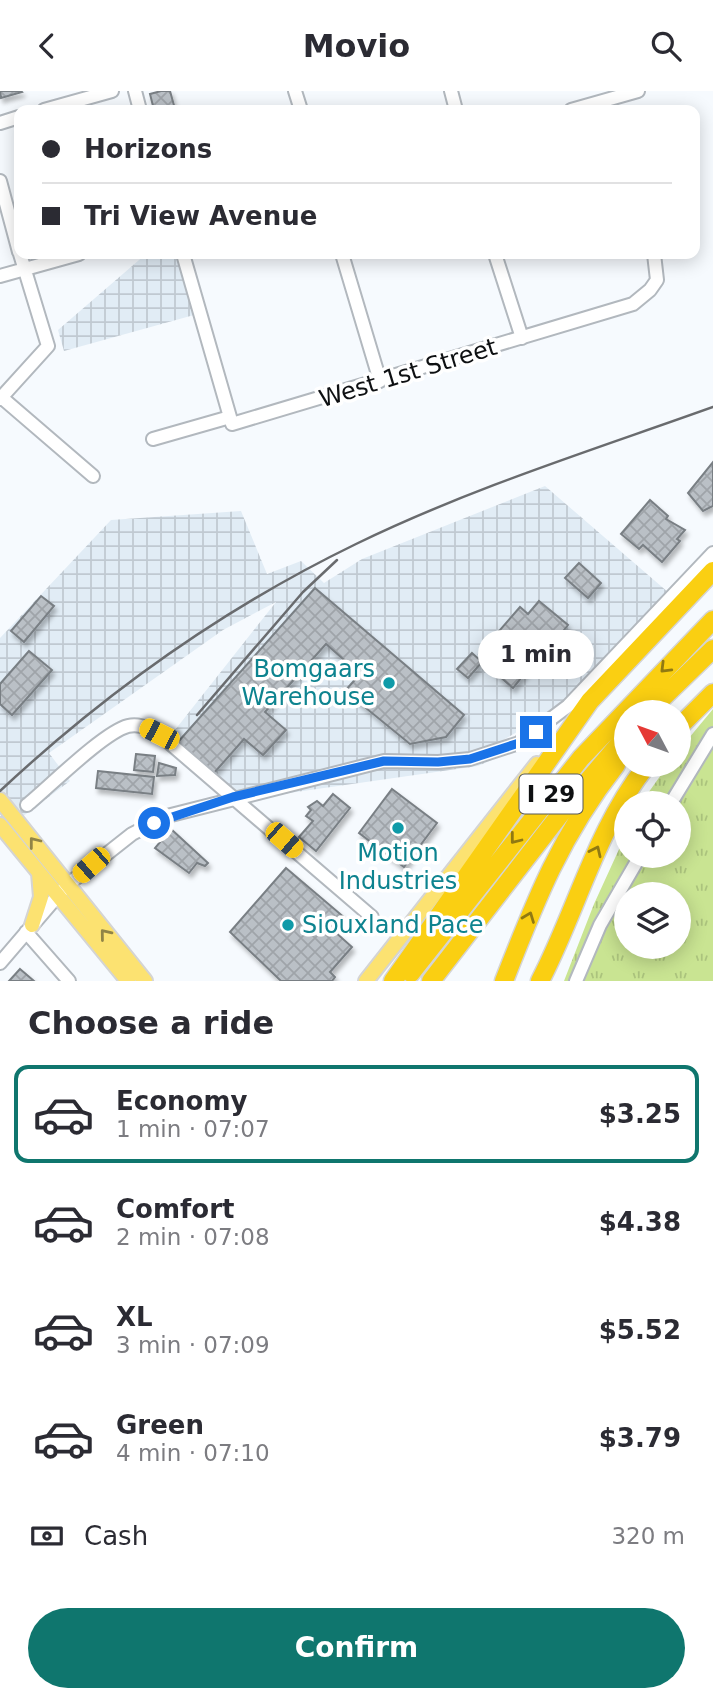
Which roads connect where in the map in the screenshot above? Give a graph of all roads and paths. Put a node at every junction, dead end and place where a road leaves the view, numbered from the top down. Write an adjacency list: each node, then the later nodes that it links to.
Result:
1 (112, 91): 4 (street)
2 (638, 91): 3 (street)
3 (611, 100): 5 (street)
4 (62, 105)
5 (591, 105)
6 (0, 181): 7 (street)
7 (14, 231)
8 (22, 259): 14 (street)
9 (61, 259): 14 (street)
10 (184, 259): 19 (street)
11 (343, 259): 17 (street)
12 (497, 259): 16 (street)
13 (655, 259): 16 (street, West 1st Street)
14 (24, 269): 15 (street); 18 (street)
15 (0, 276)
16 (522, 338): 17 (street, West 1st Street)
17 (380, 381): 19 (street, West 1st Street)
18 (0, 397): 21 (street)
19 (230, 417): 20 (street, West 1st Street)
20 (153, 439)
21 (93, 476)
22 (713, 553): 37 (street)
23 (709, 576): 30 (highway)
24 (713, 620): 52 (highway, I 29, one-way to 52)
25 (713, 649): 28 (highway)
26 (713, 661): 29 (highway)
27 (713, 693): 31 (highway)
28 (660, 700)
29 (675, 700)
30 (590, 702): 50 (main road); 51 (highway)
31 (691, 715)
32 (713, 734): 36 (street)
33 (614, 750): 53 (highway, I 29)
34 (614, 768): 54 (highway, one-way to 34)
35 (640, 777): 55 (highway, one-way to 35)
36 (678, 791)
37 (233, 797): 39 (street); 43 (street); 44 (street)
38 (0, 800): 43 (main road, one-way to 38)
39 (27, 805)
40 (0, 825): 42 (main road)
41 (633, 868): 56 (street)
42 (39, 873): 43 (main road); 45 (main road)
43 (62, 891): 45 (street); 48 (main road); 49 (main road, one-way to 43)
44 (372, 917)
45 (29, 929): 46 (street); 47 (street)
46 (0, 963)
47 (69, 981)
48 (128, 981)
49 (145, 981)
50 (366, 981)
51 (393, 981)
52 (405, 981)
53 (430, 981)
54 (504, 981)
55 (540, 981)
56 (576, 981)

